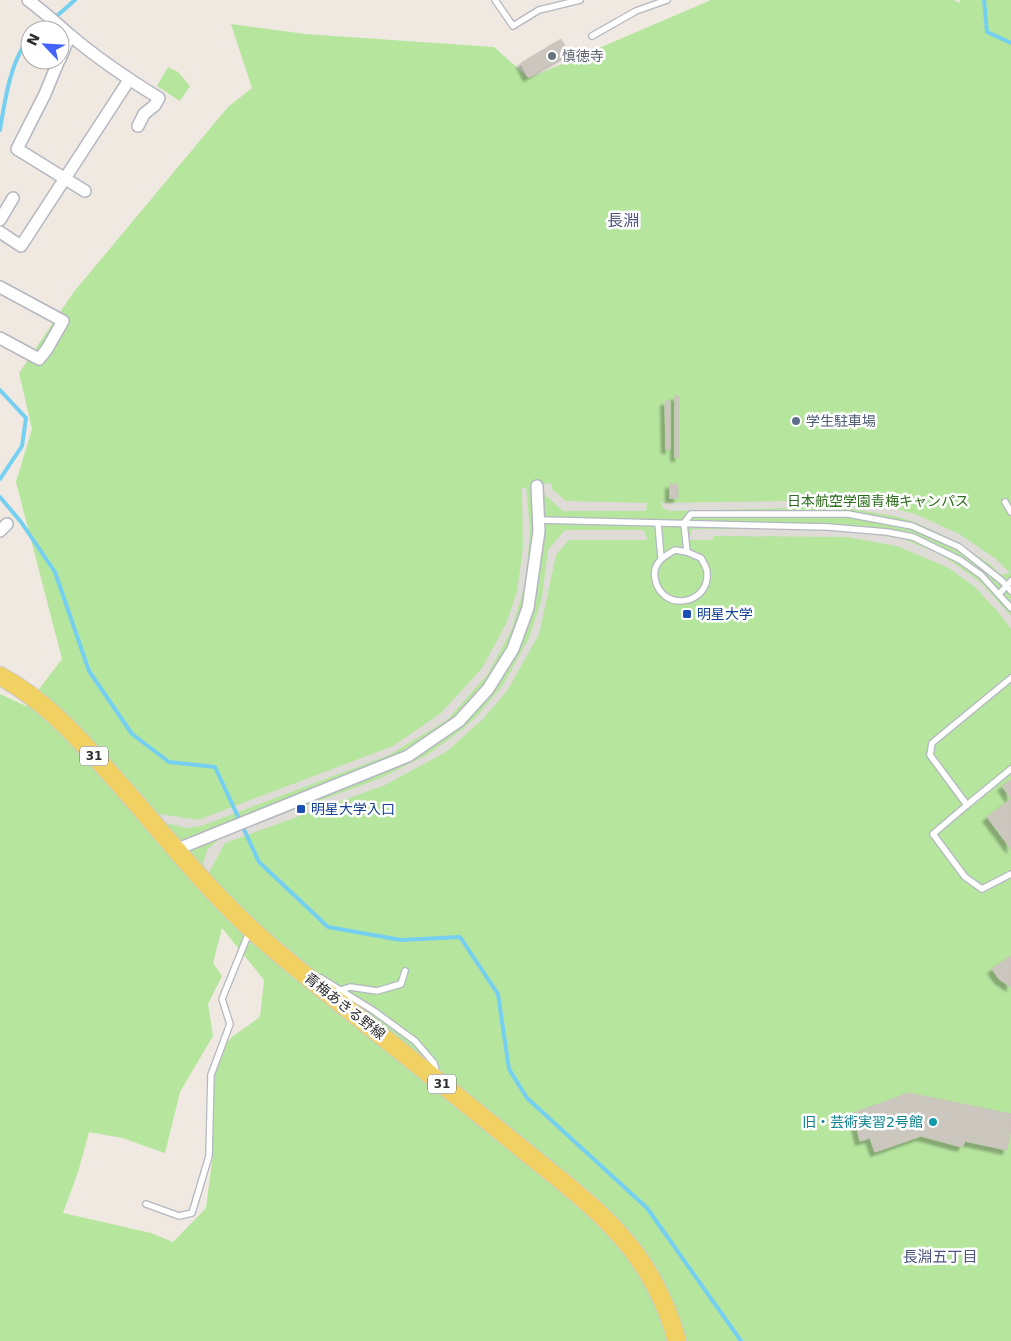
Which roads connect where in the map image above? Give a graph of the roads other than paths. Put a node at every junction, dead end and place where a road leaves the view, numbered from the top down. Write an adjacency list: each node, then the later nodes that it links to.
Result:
1 (28, 0): 5 (street)
2 (495, 0): 3 (lane)
3 (580, 0)
4 (667, 0): 7 (lane)
5 (54, 20)
6 (70, 35): 9 (street)
7 (592, 36)
8 (55, 70): 11 (street)
9 (129, 80): 10 (street); 11 (street)
10 (138, 126)
11 (65, 180): 12 (street); 15 (street)
12 (85, 191)
13 (14, 198): 14 (street)
14 (0, 220)
15 (0, 232)
16 (0, 287): 17 (street)
17 (0, 338)
18 (537, 486): 21 (street)
19 (1005, 502): 20 (lane)
20 (1011, 512)
21 (539, 520): 22 (lane); 34 (street)
22 (658, 523): 23 (lane); 25 (lane)
23 (684, 523): 24 (lane); 26 (lane); 28 (lane)
24 (688, 552): 25 (lane); 25 (lane)
25 (661, 558)
26 (1009, 583): 27 (lane); 28 (lane)
27 (1011, 591)
28 (999, 594): 29 (lane)
29 (1011, 608)
30 (0, 676): 34 (main road, 青梅あきる野線 / 31)
31 (1011, 678): 33 (lane)
32 (1011, 769): 33 (lane)
33 (967, 805): 35 (lane)
34 (175, 850): 36 (main road, 青梅あきる野線 / 31)
35 (1011, 874)
36 (250, 928): 38 (main road, 青梅あきる野線 / 31); 41 (lane)
37 (405, 971): 39 (lane)
38 (305, 975): 39 (lane); 40 (main road, 青梅あきる野線 / 31)
39 (341, 990): 40 (lane)
40 (438, 1080): 42 (main road, 青梅あきる野線 / 31)
41 (146, 1204)
42 (678, 1341)

